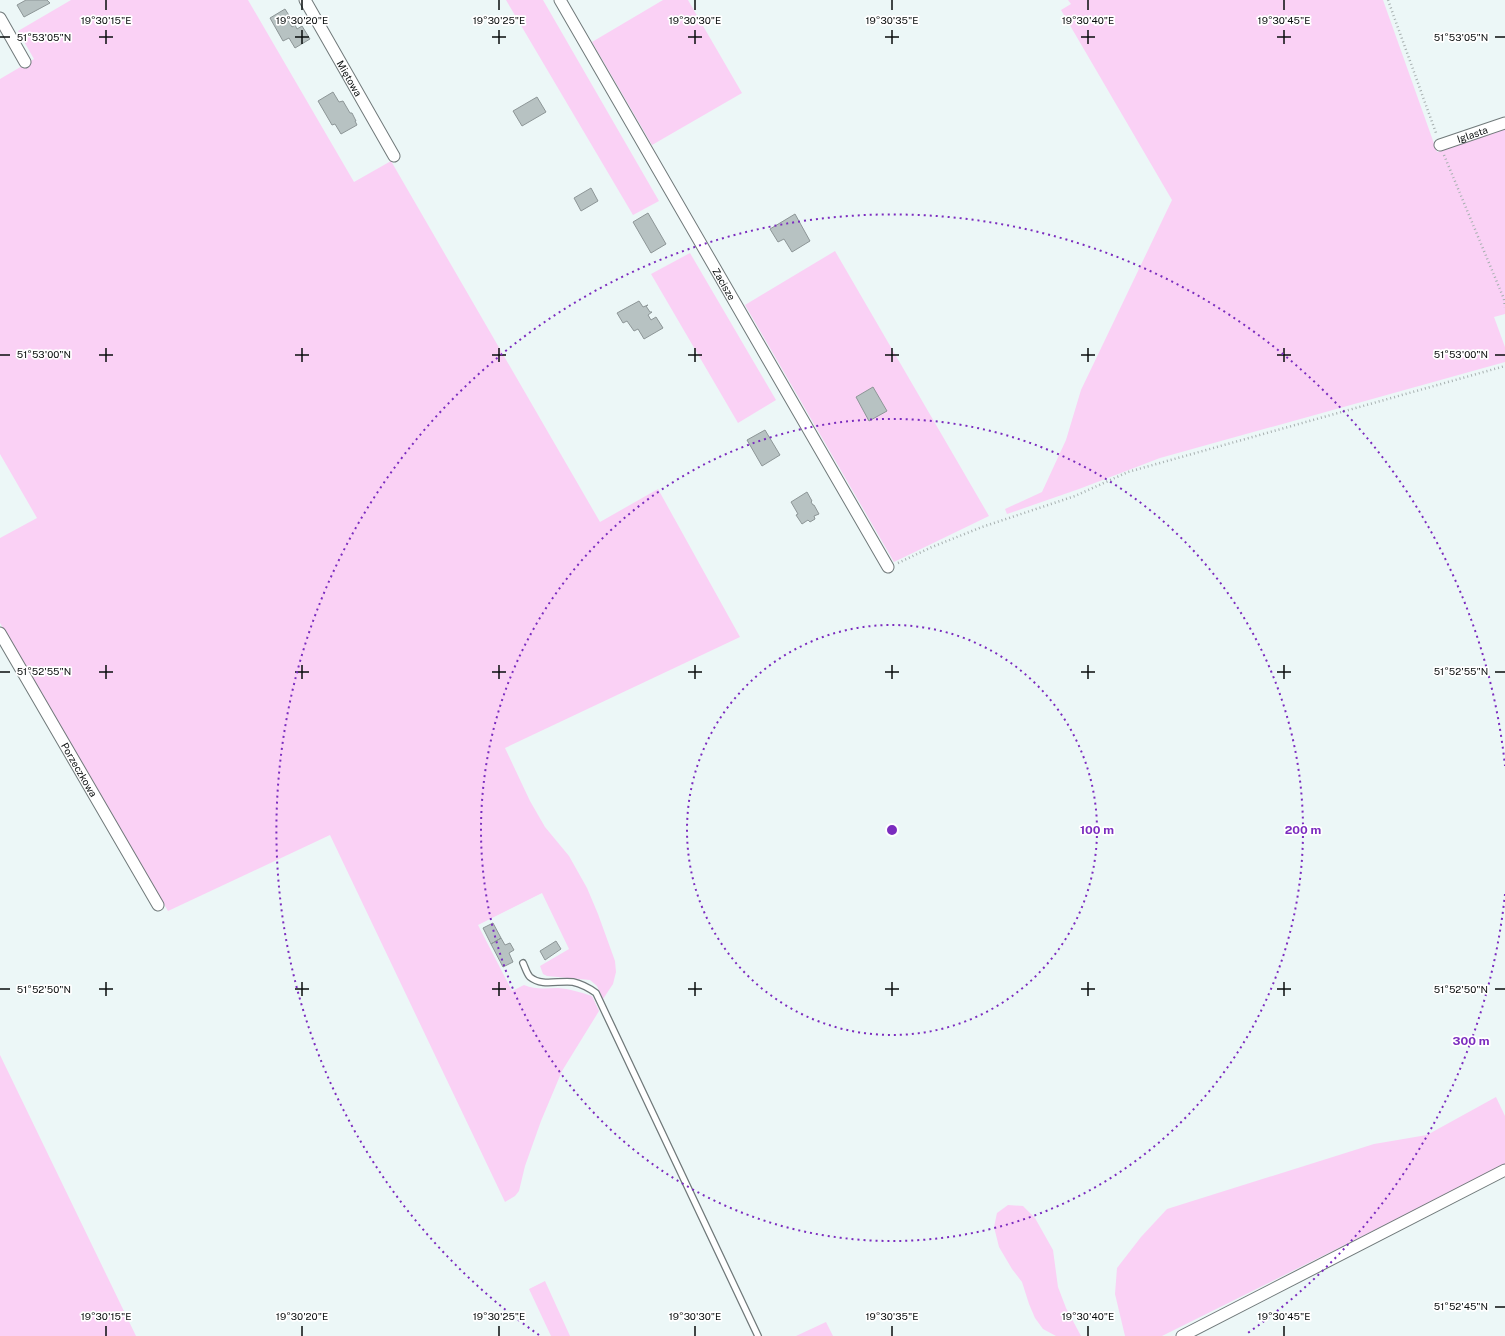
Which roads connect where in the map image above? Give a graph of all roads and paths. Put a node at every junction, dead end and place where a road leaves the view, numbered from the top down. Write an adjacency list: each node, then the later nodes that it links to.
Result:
1 (305, 0): 8 (street, Miętowa)
2 (560, 0): 11 (street, Zacisze)
3 (1388, 0): 7 (path)
4 (0, 18): 5 (street)
5 (25, 62)
6 (1505, 123): 7 (street, Iglasta)
7 (1440, 145): 9 (path)
8 (394, 156)
9 (1505, 307)
10 (1505, 366): 11 (path)
11 (888, 567)
12 (0, 634): 13 (street, Porzeczkowa)
13 (158, 905)
14 (523, 963): 16 (lane)
15 (1505, 1170): 17 (street)
16 (758, 1336)
17 (1182, 1336)

